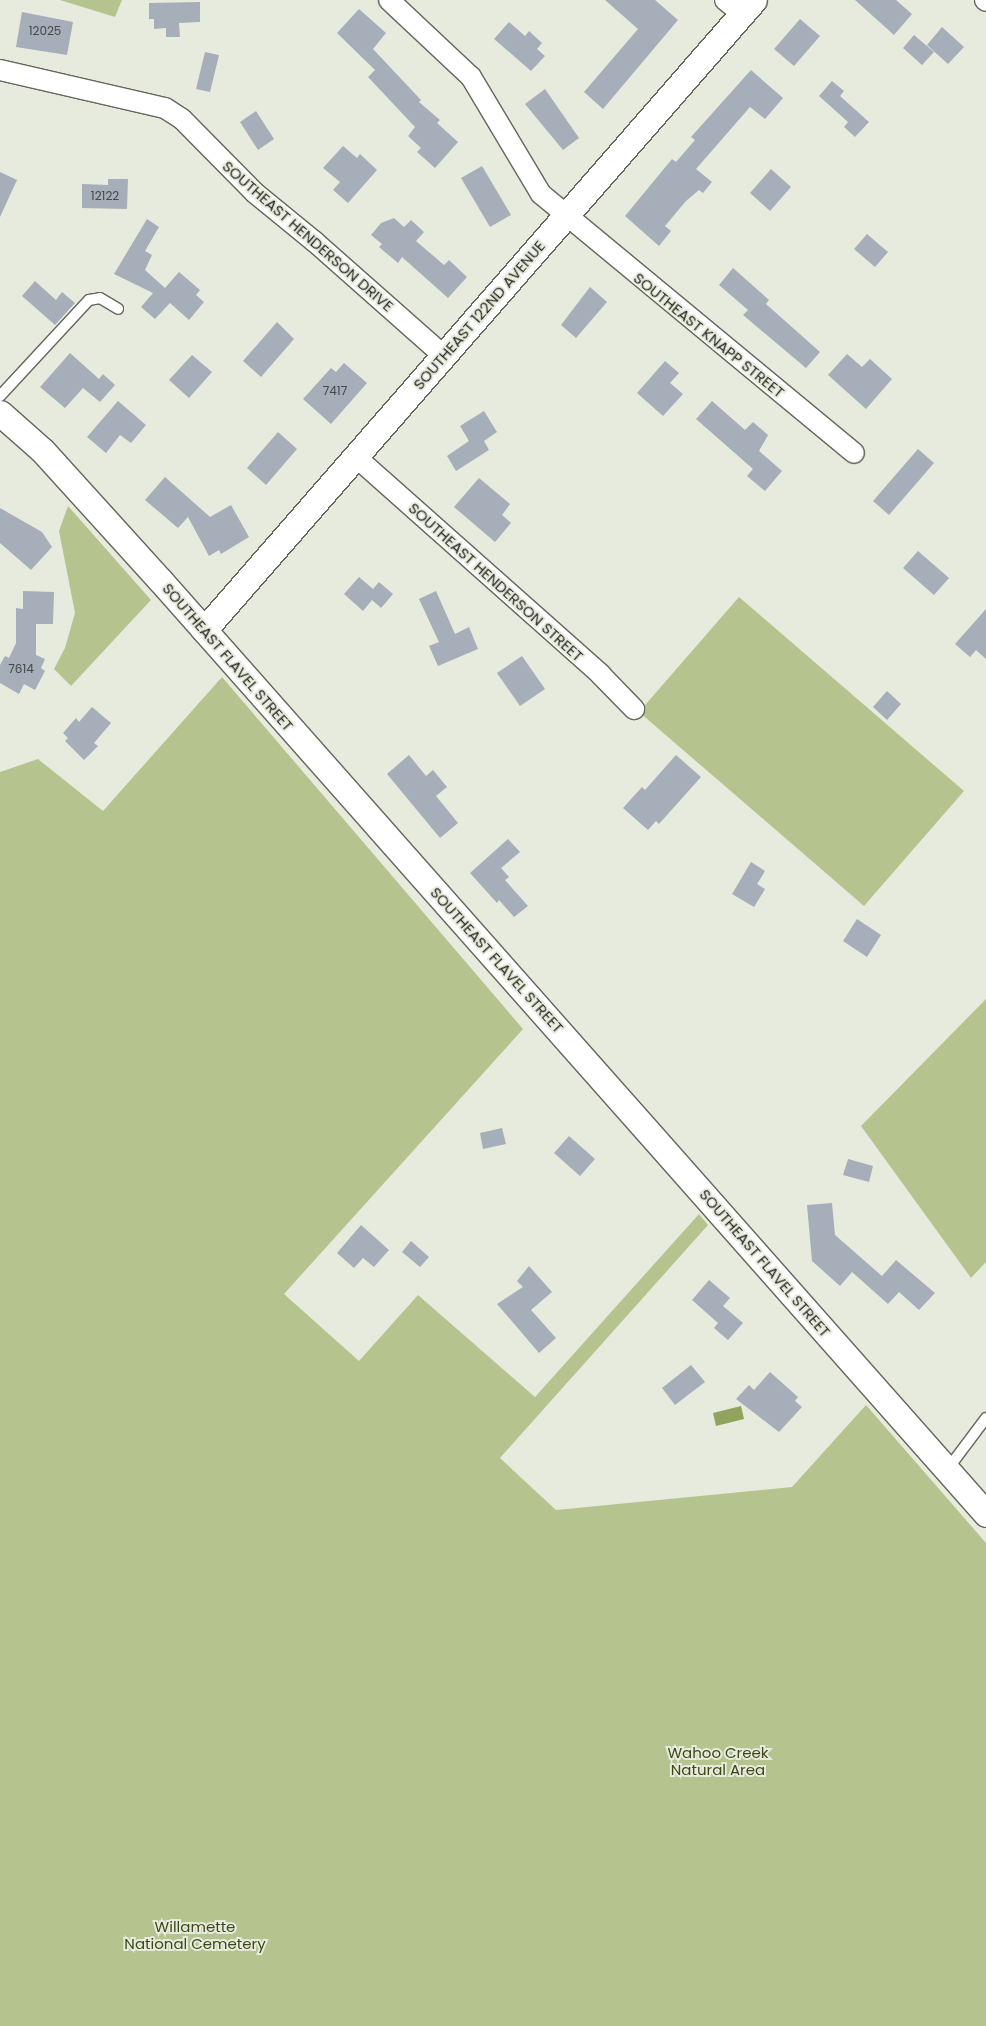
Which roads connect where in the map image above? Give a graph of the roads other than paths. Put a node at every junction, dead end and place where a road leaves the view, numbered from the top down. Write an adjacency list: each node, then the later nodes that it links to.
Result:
1 (389, 0): 4 (street, SOUTHEAST KNAPP STREET)
2 (740, 5): 4 (street, SOUTHEAST 122ND AVENUE)
3 (0, 70): 6 (street, SOUTHEAST HENDERSON DRIVE)
4 (565, 216): 6 (street, SOUTHEAST 122ND AVENUE); 9 (street, SOUTHEAST KNAPP STREET)
5 (118, 309): 7 (lane)
6 (444, 356): 10 (street, SOUTHEAST 122ND AVENUE)
7 (0, 396)
8 (0, 413): 11 (street, SOUTHEAST FLAVEL STREET)
9 (854, 453)
10 (356, 457): 11 (street, SOUTHEAST 122ND AVENUE); 12 (street, SOUTHEAST HENDERSON STREET)
11 (204, 630): 14 (street, SOUTHEAST FLAVEL STREET)
12 (634, 709)
13 (986, 1418): 14 (lane)
14 (947, 1470): 15 (street, SOUTHEAST FLAVEL STREET)
15 (985, 1511)

